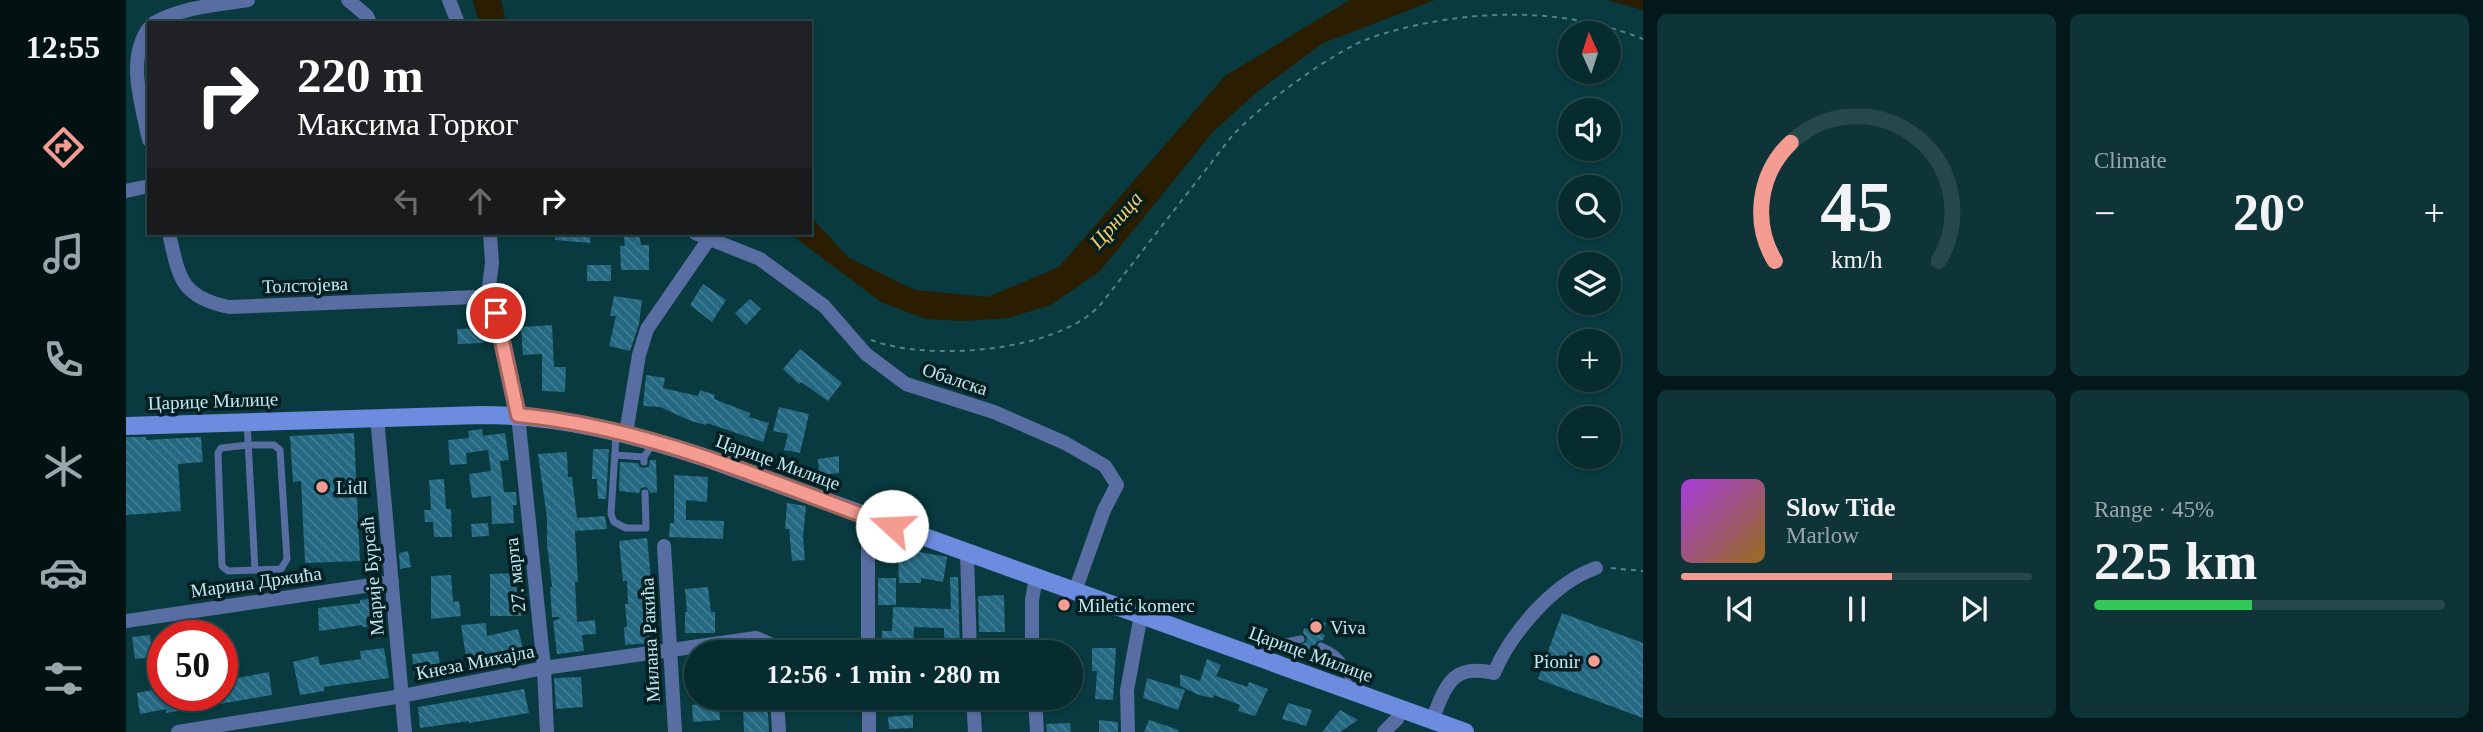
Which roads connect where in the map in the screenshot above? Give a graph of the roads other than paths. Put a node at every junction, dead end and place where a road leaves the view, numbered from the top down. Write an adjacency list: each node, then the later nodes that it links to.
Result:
1 (248, 0): 4 (street)
2 (348, 0): 5 (street)
3 (449, 0): 6 (street)
4 (157, 21)
5 (368, 21)
6 (457, 21)
7 (147, 30): 8 (street)
8 (147, 131)
9 (147, 186): 10 (street)
10 (126, 191)
11 (169, 235): 14 (street, Толстојева)
12 (490, 235): 14 (street)
13 (702, 236): 19 (street); 31 (street, Обалска)
14 (488, 294): 15 (street, 27. марта)
15 (518, 415): 16 (main road, Царице Милице); 19 (main road, Царице Милице); 44 (street, 27. марта)
16 (377, 417): 17 (main road, Царице Милице); 30 (street, Марије Бурсаћ)
17 (247, 421): 18 (main road, Царице Милице); 21 (lane)
18 (126, 426)
19 (621, 432): 20 (main road, Царице Милице); 22 (lane)
20 (655, 440): 22 (lane); 24 (main road, Царице Милице)
21 (248, 445): 28 (lane); 28 (lane); 28 (lane)
22 (615, 455): 23 (lane)
23 (645, 493)
24 (868, 517): 26 (main road, Царице Милице); 37 (street)
25 (664, 546): 42 (street, Милана Ракића)
26 (967, 553): 29 (main road, Царице Милице); 38 (street)
27 (1596, 568): 52 (street)
28 (255, 570)
29 (1035, 577): 31 (main road, Царице Милице); 39 (street)
30 (392, 582): 33 (street, Марина Држића); 46 (street, Марије Бурсаћ)
31 (1075, 592): 32 (main road, Царице Милице)
32 (1141, 615): 43 (main road, Царице Милице); 61 (street)
33 (126, 621)
34 (1301, 639): 43 (lane)
35 (744, 640): 36 (street, Кнеза Михајла)
36 (761, 640)
37 (868, 640)
38 (970, 640)
39 (1032, 640)
40 (1321, 646): 45 (lane)
41 (684, 650): 42 (street, Кнеза Михајла)
42 (669, 652): 44 (street, Кнеза Михајла); 56 (street, Милана Ракића)
43 (1260, 658): 45 (main road, Царице Милице)
44 (544, 668): 46 (street, Кнеза Михајла); 55 (street, 27. марта)
45 (1348, 689): 47 (main road, Царице Милице)
46 (402, 696): 53 (street, Кнеза Михајла); 54 (street, Марије Бурсаћ)
47 (1401, 709): 52 (main road, Царице Милице); 62 (street)
48 (778, 710): 57 (street)
49 (869, 710): 58 (street)
50 (974, 710): 59 (street)
51 (1036, 710): 60 (street)
52 (1432, 720): 63 (main road, Царице Милице)
53 (178, 732)
54 (405, 732)
55 (547, 732)
56 (675, 732)
57 (779, 732)
58 (869, 732)
59 (975, 732)
60 (1037, 732)
61 (1128, 732)
62 (1384, 732)
63 (1465, 732)

